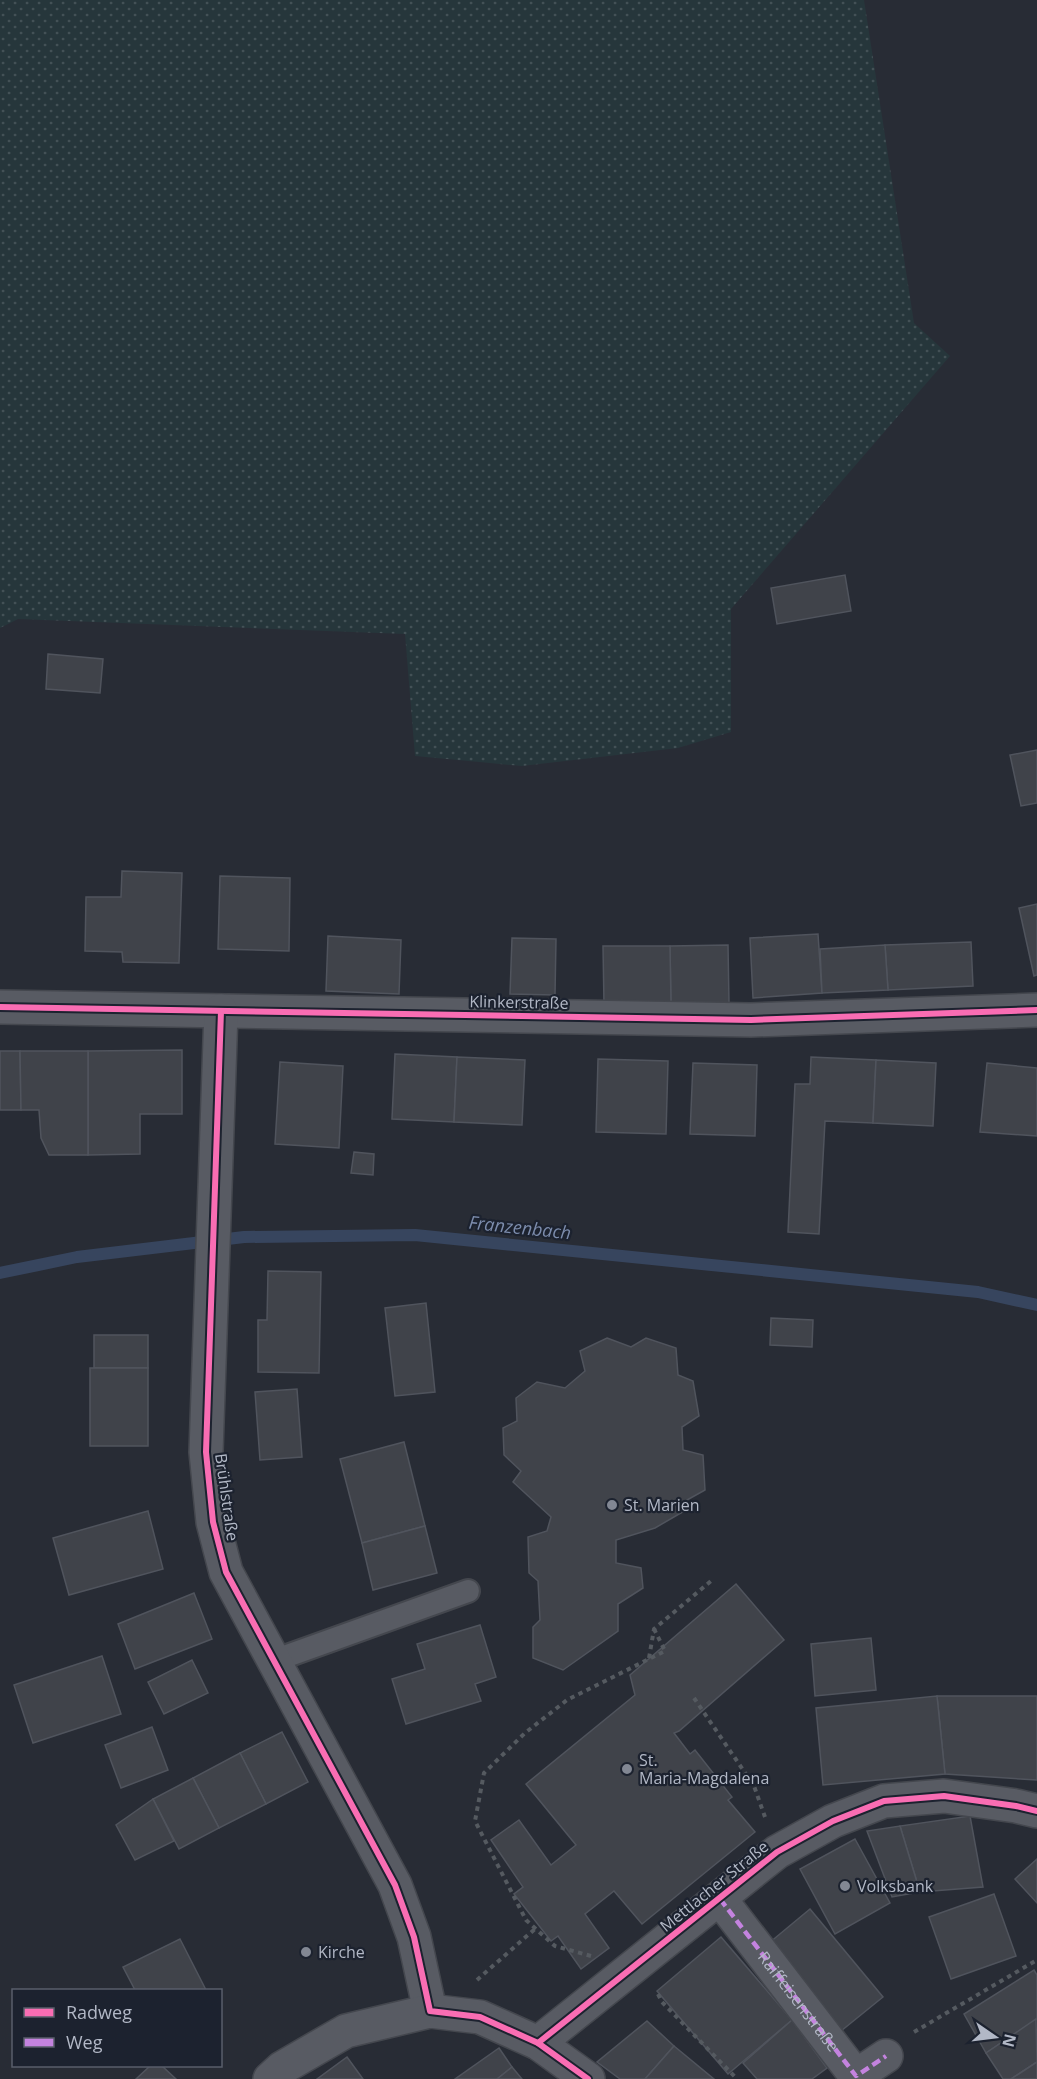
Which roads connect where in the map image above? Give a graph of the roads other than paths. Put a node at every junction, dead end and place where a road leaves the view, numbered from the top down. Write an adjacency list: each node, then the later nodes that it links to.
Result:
1 (0, 1007): 3 (street, Klinkerstraße)
2 (1037, 1010): 3 (street, Klinkerstraße)
3 (221, 1011): 5 (street, Brühlstraße)
4 (468, 1591): 5 (lane)
5 (273, 1661): 8 (street, Brühlstraße)
6 (1037, 1811): 7 (street, Mettlacher Straße)
7 (720, 1899): 9 (street, Mettlacher Straße); 11 (street, Raiffeisenstraße)
8 (442, 2013): 9 (street); 12 (street)
9 (538, 2043): 13 (street)
10 (886, 2056): 11 (street, Raiffeisenstraße)
11 (854, 2077)
12 (270, 2079)
13 (588, 2079)

